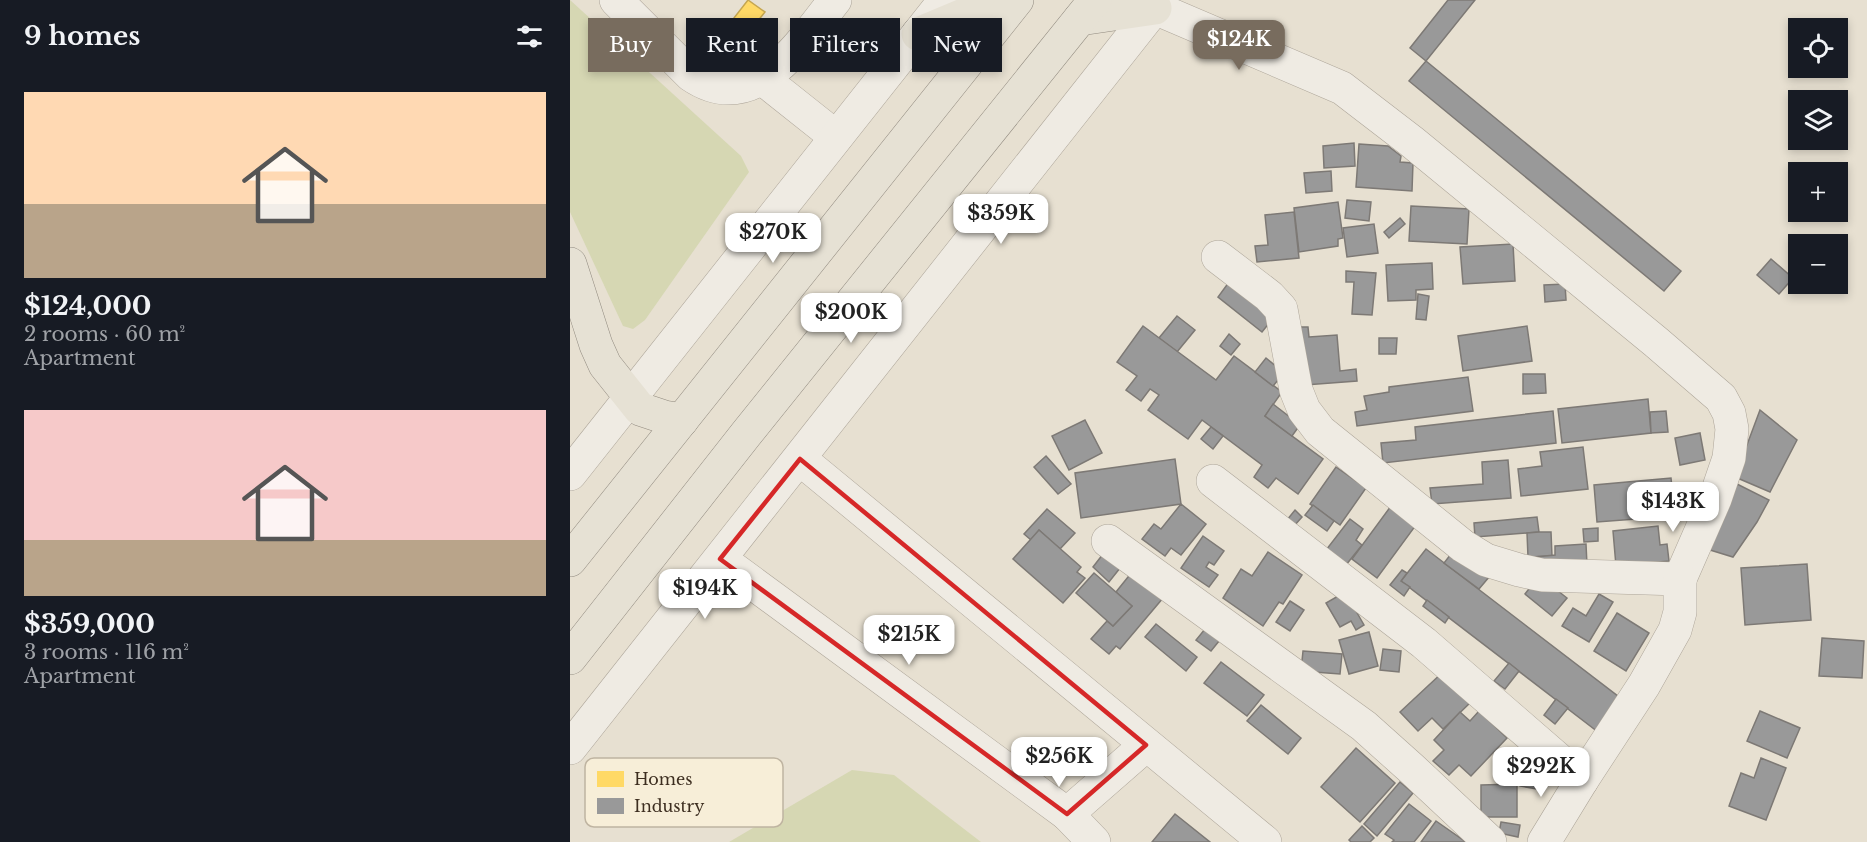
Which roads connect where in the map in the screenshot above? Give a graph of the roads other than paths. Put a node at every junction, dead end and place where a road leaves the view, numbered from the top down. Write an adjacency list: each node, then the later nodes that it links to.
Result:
1 (616, 0): 11 (street)
2 (835, 0): 11 (street)
3 (945, 0): 8 (street)
4 (999, 0): 9 (main road)
5 (1017, 0): 16 (main road)
6 (1158, 4): 7 (main road); 17 (street); 23 (street)
7 (1087, 10): 24 (main road)
8 (931, 18)
9 (956, 18)
10 (912, 42): 12 (street)
11 (763, 79): 12 (street)
12 (836, 137): 15 (street)
13 (1218, 257): 23 (street)
14 (570, 264): 15 (main road)
15 (629, 397): 16 (main road); 18 (street)
16 (682, 420): 22 (main road)
17 (800, 459): 21 (street); 25 (street)
18 (570, 474)
19 (1213, 481): 27 (street)
20 (1108, 541): 31 (street)
21 (720, 559): 26 (street); 28 (street)
22 (570, 560)
23 (1680, 579): 27 (street)
24 (570, 658)
25 (1146, 745): 28 (street); 30 (street)
26 (570, 748)
27 (1582, 780): 32 (street)
28 (1067, 814): 29 (street)
29 (1094, 842)
30 (1265, 842)
31 (1490, 842)
32 (1544, 842)

